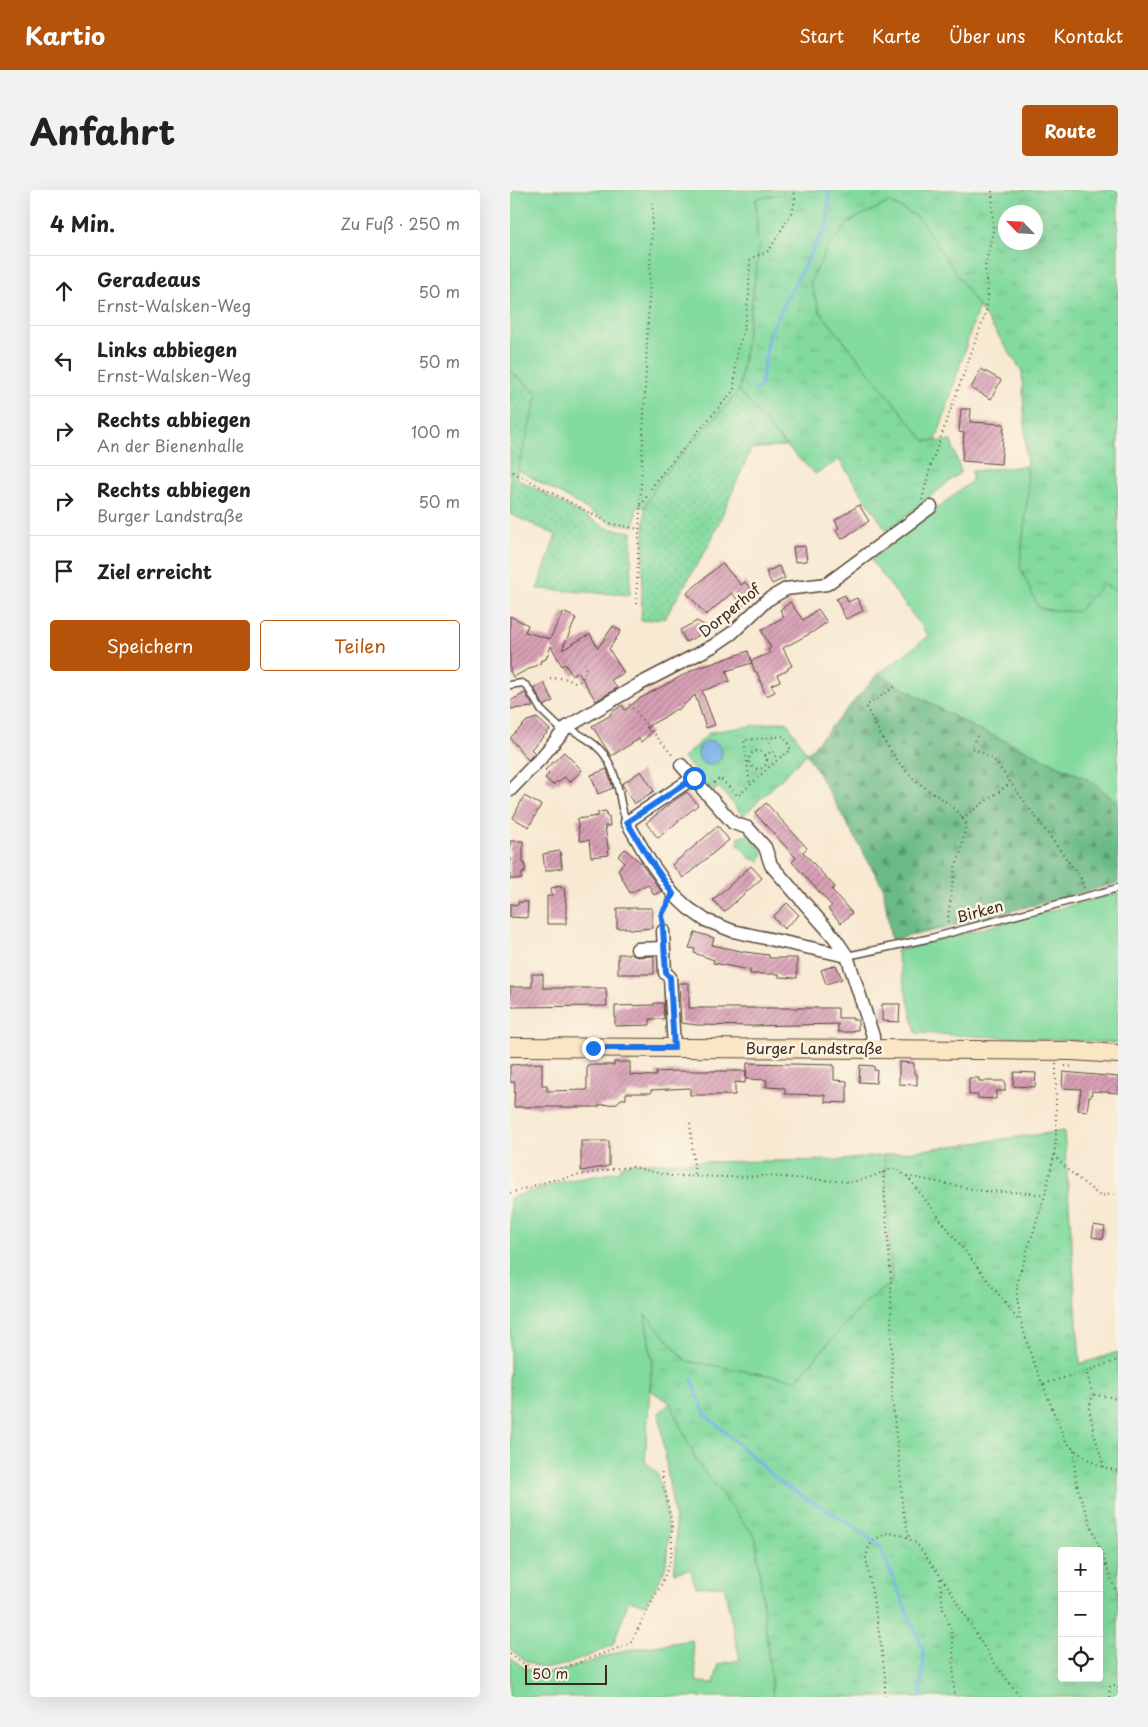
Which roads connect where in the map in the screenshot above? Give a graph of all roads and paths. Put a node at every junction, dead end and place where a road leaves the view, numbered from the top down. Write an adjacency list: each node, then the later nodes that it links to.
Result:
1 (794, 190): 5 (path)
2 (992, 190): 6 (path)
3 (652, 200): 5 (path)
4 (513, 472): 7 (path)
5 (640, 507): 7 (path)
6 (926, 511): 13 (street, Dorperhof)
7 (639, 529): 8 (path)
8 (636, 604)
9 (585, 662): 10 (path)
10 (550, 679)
11 (510, 685): 14 (lane)
12 (894, 687): 29 (path)
13 (622, 694): 14 (street, Dorperhof); 21 (path)
14 (565, 729): 27 (street, Dorperhof); 30 (lane)
15 (977, 736): 25 (path)
16 (767, 738): 17 (path); 19 (path); 20 (path)
17 (773, 750): 18 (path); 19 (path)
18 (765, 756): 20 (path); 22 (path)
19 (777, 760): 23 (path)
20 (748, 762): 22 (path); 26 (path)
21 (680, 765): 24 (street)
22 (763, 767): 23 (path)
23 (766, 771): 26 (path)
24 (694, 778): 28 (street); 30 (street)
25 (1010, 782): 29 (path); 33 (path)
26 (750, 785): 28 (path)
27 (510, 790)
28 (706, 792): 38 (street)
29 (962, 818): 35 (path)
30 (627, 822): 32 (street)
31 (1118, 888): 33 (lane, Birken)
32 (673, 894): 34 (path); 38 (street)
33 (1089, 895): 35 (lane, Birken)
34 (663, 931): 36 (street)
35 (945, 935): 38 (lane, Birken)
36 (663, 948): 37 (street); 40 (street)
37 (637, 949)
38 (847, 956): 41 (street)
39 (510, 1047): 40 (main road, Burger Landstraße)
40 (674, 1048): 41 (main road, Burger Landstraße)
41 (873, 1049): 42 (main road, Burger Landstraße)
42 (1056, 1051): 43 (main road, Burger Landstraße); 45 (path)
43 (1118, 1054)
44 (690, 1123): 47 (path)
45 (1054, 1155): 50 (path); 51 (path)
46 (883, 1172): 47 (path); 48 (path); 62 (path)
47 (695, 1176): 49 (path)
48 (907, 1176): 51 (path); 52 (path)
49 (510, 1193)
50 (1118, 1193)
51 (1045, 1196): 52 (path)
52 (1020, 1322): 55 (path)
53 (1118, 1360): 54 (path)
54 (1086, 1371): 55 (path); 56 (path)
55 (1044, 1384): 58 (path)
56 (1092, 1395): 57 (path); 59 (path)
57 (1118, 1400)
58 (1074, 1450): 59 (path); 64 (path)
59 (1104, 1467): 61 (path)
60 (661, 1469): 65 (path)
61 (1118, 1470)
62 (910, 1538): 63 (path); 67 (path)
63 (940, 1578): 68 (path); 69 (path)
64 (1118, 1597)
65 (510, 1654)
66 (1118, 1688): 70 (path)
67 (885, 1697)
68 (954, 1697)
69 (1020, 1697)
70 (1109, 1697)

